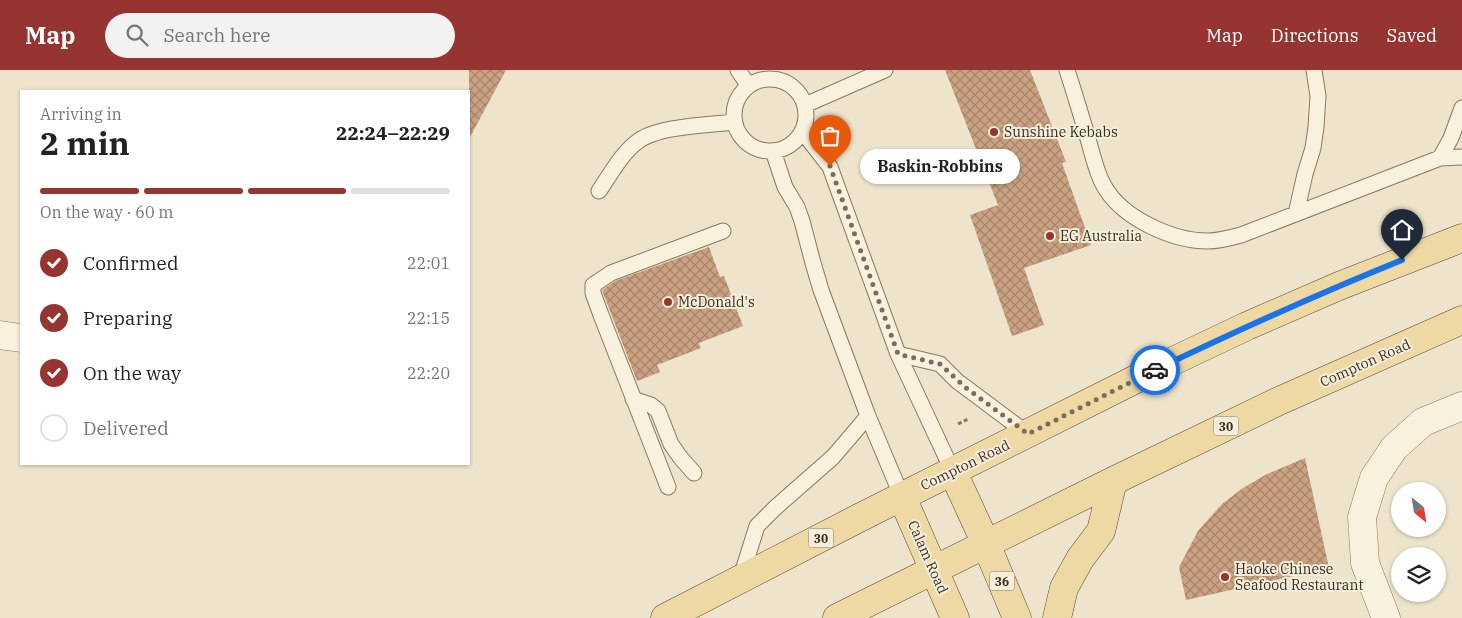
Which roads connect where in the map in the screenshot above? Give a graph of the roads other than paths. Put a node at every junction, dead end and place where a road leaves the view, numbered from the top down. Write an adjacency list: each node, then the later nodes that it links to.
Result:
1 (738, 70): 5 (lane)
2 (885, 70): 6 (lane)
3 (1067, 70): 14 (lane)
4 (1314, 70): 14 (lane)
5 (748, 85): 6 (lane); 8 (lane)
6 (805, 105): 9 (lane)
7 (1462, 108): 12 (lane)
8 (734, 122): 10 (lane); 13 (lane)
9 (802, 131): 10 (lane); 20 (lane)
10 (773, 151): 23 (lane)
11 (1462, 157): 12 (lane)
12 (1440, 158): 14 (lane)
13 (599, 191)
14 (1296, 214)
15 (724, 231): 21 (lane)
16 (1462, 238): 24 (main road, Compton Road / 30)
17 (1462, 320): 27 (main road, Compton Road / 30)
18 (0, 335): 19 (street)
19 (20, 338)
20 (898, 354): 24 (lane); 25 (lane)
21 (633, 399): 26 (lane); 28 (lane)
22 (1462, 406): 38 (street)
23 (868, 416): 29 (lane); 32 (lane)
24 (1028, 434): 25 (main road, Compton Road / 30)
25 (953, 472): 29 (main road, Compton Road / 30); 30 (main road, 36)
26 (694, 473)
27 (1113, 481): 30 (main road, Compton Road / 30); 37 (main road)
28 (668, 487)
29 (902, 497): 31 (main road, Calam Road); 32 (main road, Compton Road / 30)
30 (986, 544): 31 (main road, Compton Road / 30); 36 (main road, 36)
31 (934, 570): 33 (main road, Compton Road / 30); 35 (main road, Calam Road)
32 (740, 580): 34 (main road, Compton Road / 30)
33 (841, 617)
34 (665, 618)
35 (955, 618)
36 (1017, 618)
37 (1057, 618)
38 (1386, 618)

